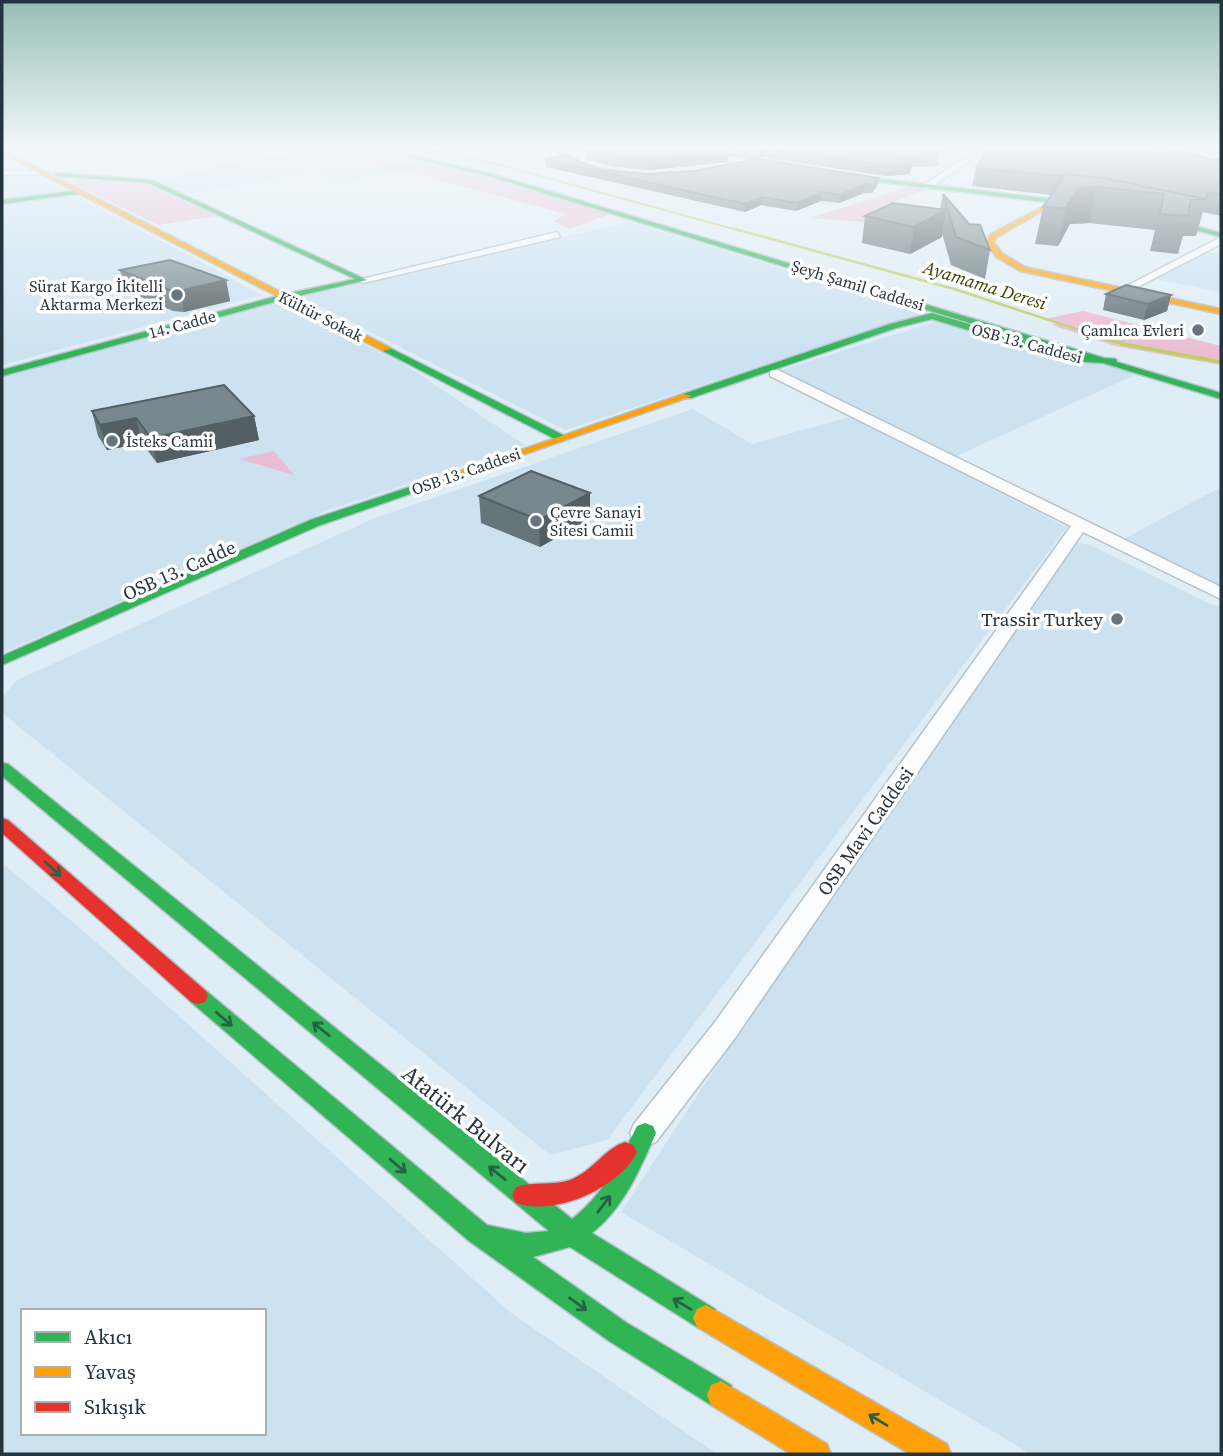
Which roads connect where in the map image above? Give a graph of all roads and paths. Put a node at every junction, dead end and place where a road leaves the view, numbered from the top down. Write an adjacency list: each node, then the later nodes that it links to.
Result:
1 (126, 215): 11 (street, Kültür Sokak)
2 (223, 215): 9 (street)
3 (626, 215): 13 (street, Şeyh Şamil Caddesi)
4 (640, 215): 16 (street, Şeyh Şamil Caddesi)
5 (1032, 215): 10 (street)
6 (1148, 215): 8 (street)
7 (557, 235): 9 (street)
8 (1221, 235): 10 (street)
9 (363, 280): 11 (street, 14. Cadde)
10 (1120, 292): 12 (street)
11 (284, 297): 15 (street, 14. Cadde); 18 (street, Kültür Sokak)
12 (1221, 312)
13 (1113, 361): 14 (street, OSB 13. Caddesi); 17 (street, Şeyh Şamil Caddesi)
14 (771, 371): 18 (street, OSB 13. Caddesi); 19 (street, OSB 13. Caddesi); 20 (street)
15 (2, 373)
16 (1221, 389)
17 (1221, 396)
18 (561, 438): 19 (street, OSB 13. Caddesi)
19 (359, 512): 22 (street, OSB 13. Caddesi); 23 (street, OSB 13. Cadde)
20 (1080, 525): 21 (street); 26 (street, OSB Mavi Caddesi)
21 (1221, 594)
22 (2, 661)
23 (2, 673)
24 (2, 768): 27 (street, Atatürk Bulvarı, one-way to 24)
25 (2, 824): 28 (street, one-way to 28)
26 (645, 1133): 27 (street); 29 (street, one-way to 26)
27 (524, 1195): 29 (street, Atatürk Bulvarı)
28 (478, 1233): 29 (street); 30 (street, one-way to 30)
29 (573, 1235): 31 (street, Atatürk Bulvarı, one-way to 29)
30 (817, 1454)
31 (937, 1454)

